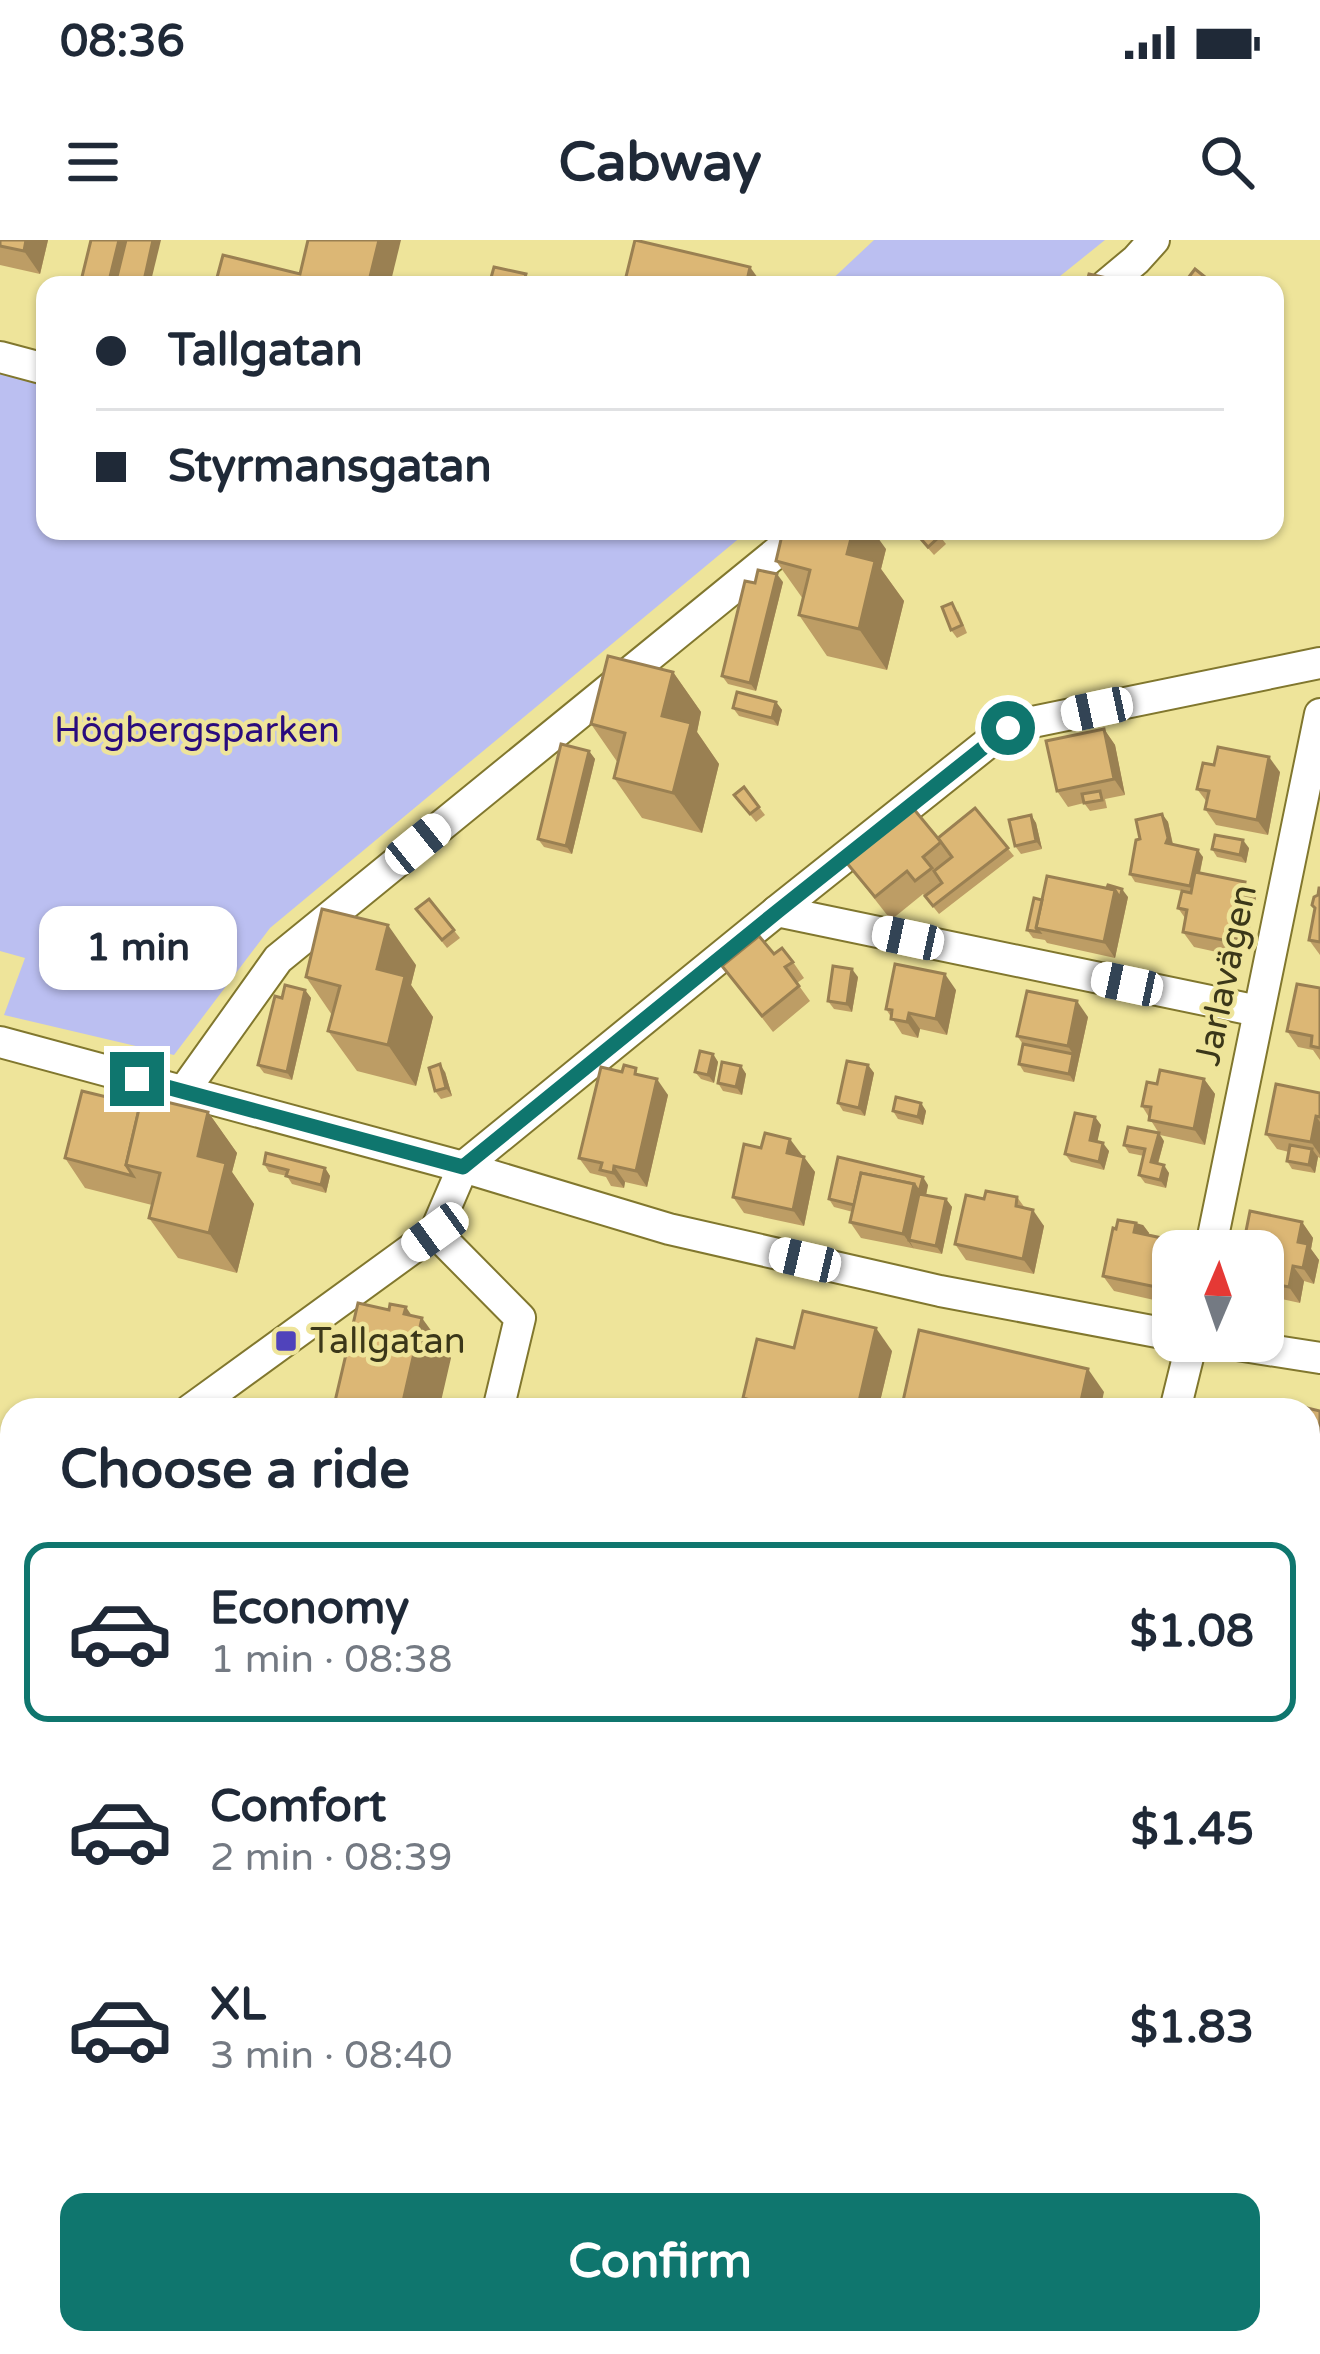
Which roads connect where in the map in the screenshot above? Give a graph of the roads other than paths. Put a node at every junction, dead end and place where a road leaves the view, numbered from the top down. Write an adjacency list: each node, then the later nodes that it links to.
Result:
1 (1154, 240): 2 (street)
2 (1117, 276)
3 (0, 357): 4 (street)
4 (36, 367)
5 (792, 540): 11 (street)
6 (1320, 663): 8 (street)
7 (1320, 715): 9 (street, Jarlavägen)
8 (778, 911): 9 (street); 12 (street)
9 (1258, 1011): 13 (street, Jarlavägen)
10 (0, 1042): 11 (street)
11 (183, 1092): 12 (street)
12 (463, 1167): 14 (street); 15 (street)
13 (1214, 1230)
14 (435, 1232): 19 (street); 20 (street)
15 (1152, 1331)
16 (1284, 1352): 17 (street)
17 (1320, 1358)
18 (1187, 1362): 21 (street)
19 (207, 1398)
20 (501, 1398)
21 (1178, 1398)

